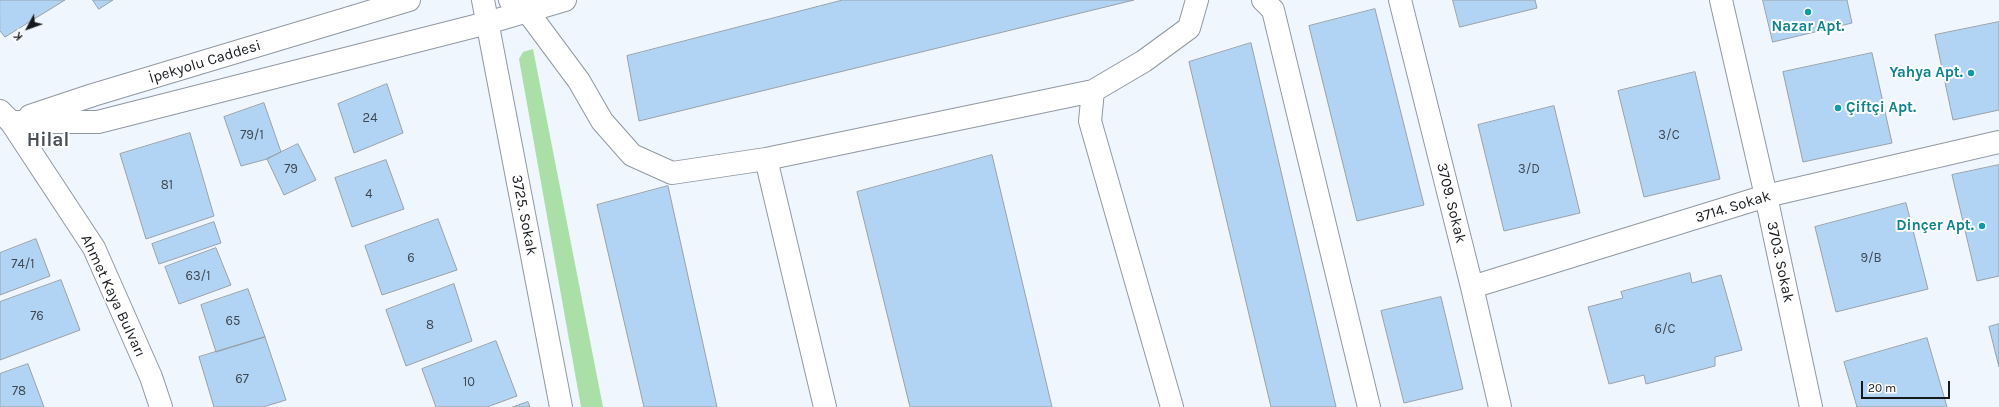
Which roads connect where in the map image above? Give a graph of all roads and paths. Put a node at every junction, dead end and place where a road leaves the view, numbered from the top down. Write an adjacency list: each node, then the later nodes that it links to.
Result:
1 (410, 0): 11 (street, İpekyolu Caddesi)
2 (483, 0): 9 (street, 3725. Sokak)
3 (565, 0): 8 (street)
4 (1197, 0): 10 (street)
5 (1263, 0): 20 (street)
6 (1400, 0): 15 (street, 3709. Sokak)
7 (1720, 0): 14 (street, 3703. Sokak)
8 (518, 6): 9 (street); 13 (street)
9 (487, 23): 11 (street); 17 (street, 3725. Sokak)
10 (1093, 92): 13 (street); 19 (street)
11 (4, 119): 16 (street, Ahmet Kaya Bulvarı)
12 (1999, 142): 14 (street, 3714. Sokak)
13 (766, 158): 18 (street)
14 (1766, 196): 15 (street, 3714. Sokak); 22 (street, 3703. Sokak)
15 (1472, 287): 21 (street, 3709. Sokak)
16 (161, 407)
17 (561, 407)
18 (825, 407)
19 (1172, 407)
20 (1369, 407)
21 (1500, 407)
22 (1811, 407)

